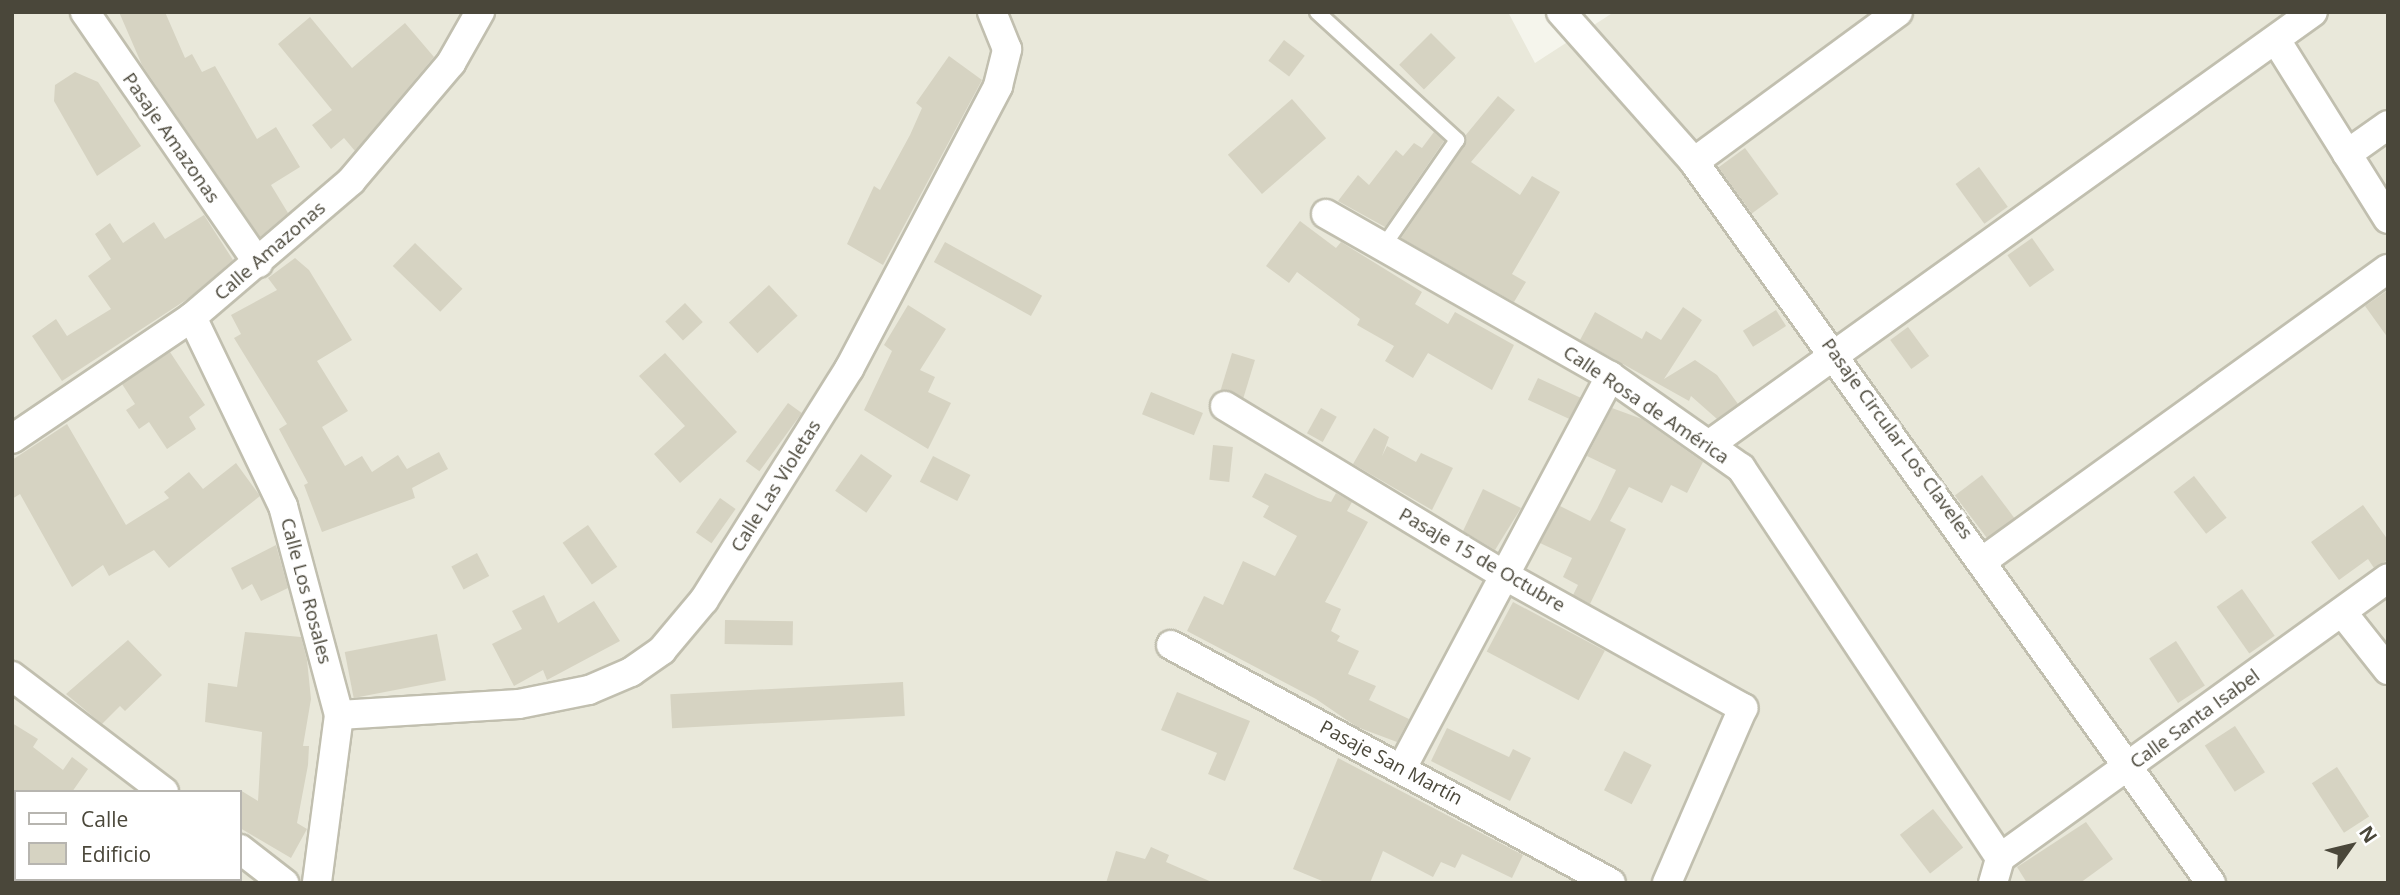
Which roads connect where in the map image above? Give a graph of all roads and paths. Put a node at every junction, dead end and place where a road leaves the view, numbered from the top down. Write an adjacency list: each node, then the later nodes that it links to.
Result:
1 (85, 12): 15 (street, Pasaje Amazonas)
2 (480, 12): 15 (street, Calle Amazonas)
3 (992, 12): 30 (street, Calle Las Violetas)
4 (1317, 12): 14 (lane)
5 (1561, 12): 11 (street, Pasaje Circular Los Claveles)
6 (1898, 12): 11 (street)
7 (2313, 12): 8 (street)
8 (2276, 40): 10 (street); 18 (street)
9 (2388, 125): 10 (street)
10 (2347, 154): 13 (street)
11 (1694, 162): 18 (street, Pasaje Circular Los Claveles)
12 (1326, 214): 14 (street, Calle Rosa de América)
13 (2388, 219)
14 (1383, 247): 19 (street, Calle Rosa de América)
15 (258, 263): 17 (street, Calle Amazonas)
16 (2388, 269): 23 (street)
17 (192, 317): 21 (street, Calle Amazonas); 30 (street, Calle Los Rosales)
18 (1834, 351): 22 (street); 23 (street, Pasaje Circular Los Claveles)
19 (1611, 376): 22 (street, Calle Rosa de América); 24 (street)
20 (1225, 406): 24 (street, Pasaje 15 de Octubre)
21 (12, 439)
22 (1709, 445): 35 (street, Calle Rosa de América)
23 (1983, 560): 32 (street, Pasaje Circular Los Claveles)
24 (1504, 575): 31 (street); 39 (street, Pasaje 15 de Octubre)
25 (2388, 578): 26 (street, Calle Santa Isabel)
26 (2342, 612): 28 (street); 32 (street, Calle Santa Isabel)
27 (1171, 645): 31 (street, Pasaje San Martín)
28 (2388, 670)
29 (12, 676): 33 (street)
30 (339, 715): 37 (street, Calle Los Rosales)
31 (1402, 768): 38 (street, Pasaje San Martín)
32 (2125, 770): 35 (street, Calle Santa Isabel); 40 (street, Pasaje Circular Los Claveles)
33 (161, 790)
34 (242, 851): 36 (street)
35 (1997, 870)
36 (284, 883)
37 (317, 883)
38 (1611, 883)
39 (1667, 883)
40 (2211, 883)

